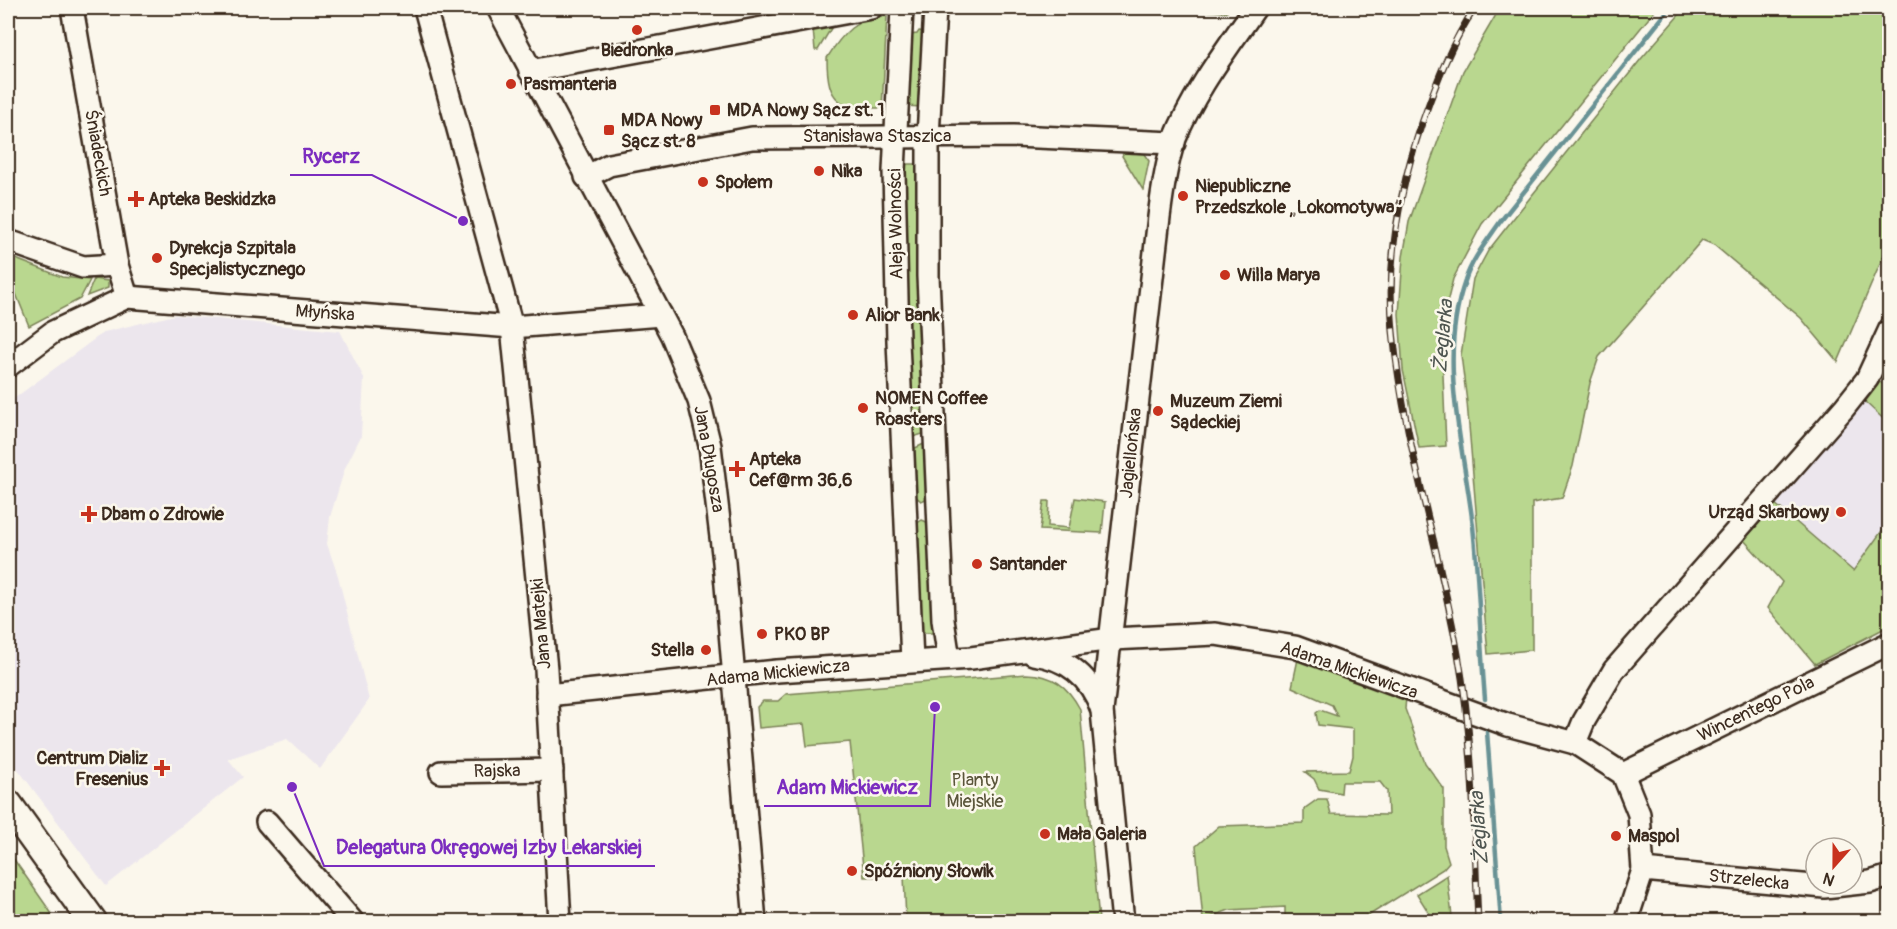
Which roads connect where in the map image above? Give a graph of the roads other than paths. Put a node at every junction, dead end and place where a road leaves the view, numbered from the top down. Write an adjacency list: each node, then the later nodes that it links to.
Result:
1 (72, 8): 14 (street, Śniadeckich)
2 (498, 8): 8 (street, Jana Długosza)
3 (871, 8): 8 (street)
4 (902, 8): 9 (street, Aleja Wolności)
5 (935, 8): 10 (street, Aleja Wolności)
6 (1255, 8): 11 (street, Jagiellońska)
7 (425, 11): 17 (street, Jana Matejki)
8 (530, 71): 12 (street, Jana Długosza)
9 (896, 135): 10 (street, Stanisława Staszica); 12 (street, Stanisława Staszica); 21 (street, Aleja Wolności)
10 (928, 137): 11 (street, Stanisława Staszica); 20 (street, Aleja Wolności)
11 (1173, 143): 22 (street, Jagiellońska)
12 (586, 177): 16 (street, Jana Długosza)
13 (8, 241): 14 (street)
14 (117, 265): 15 (street, Śniadeckich)
15 (127, 297): 17 (street, Młyńska); 19 (street, Młyńska)
16 (661, 315): 17 (street, Młyńska); 27 (street, Jana Długosza)
17 (512, 327): 28 (street, Jana Matejki)
18 (1890, 329): 30 (street)
19 (8, 366)
20 (938, 511): 21 (street); 25 (street, Aleja Wolności)
21 (905, 512): 26 (street, Aleja Wolności)
22 (1112, 639): 24 (street, Adama Mickiewicza); 29 (street, Jagiellońska); 30 (street, Adama Mickiewicza)
23 (1890, 643): 33 (street, Wincentego Pola)
24 (1010, 653): 25 (street, Adama Mickiewicza); 29 (street, Adama Mickiewicza)
25 (950, 659): 26 (street, Adama Mickiewicza)
26 (912, 661): 27 (street, Adama Mickiewicza)
27 (734, 678): 28 (street, Adama Mickiewicza); 41 (street, Jana Długosza)
28 (547, 695): 31 (street, Jana Matejki)
29 (1102, 711): 42 (street, Jagiellońska)
30 (1575, 743): 33 (street, Adama Mickiewicza)
31 (552, 770): 32 (street, Rajska); 40 (street, Jana Matejki)
32 (441, 772)
33 (1623, 774): 36 (street)
34 (8, 804): 38 (main road)
35 (267, 822): 39 (street)
36 (1643, 870): 37 (street, Strzelecka); 43 (street)
37 (1890, 876)
38 (93, 921)
39 (353, 921)
40 (560, 921)
41 (754, 921)
42 (1123, 921)
43 (1626, 921)

